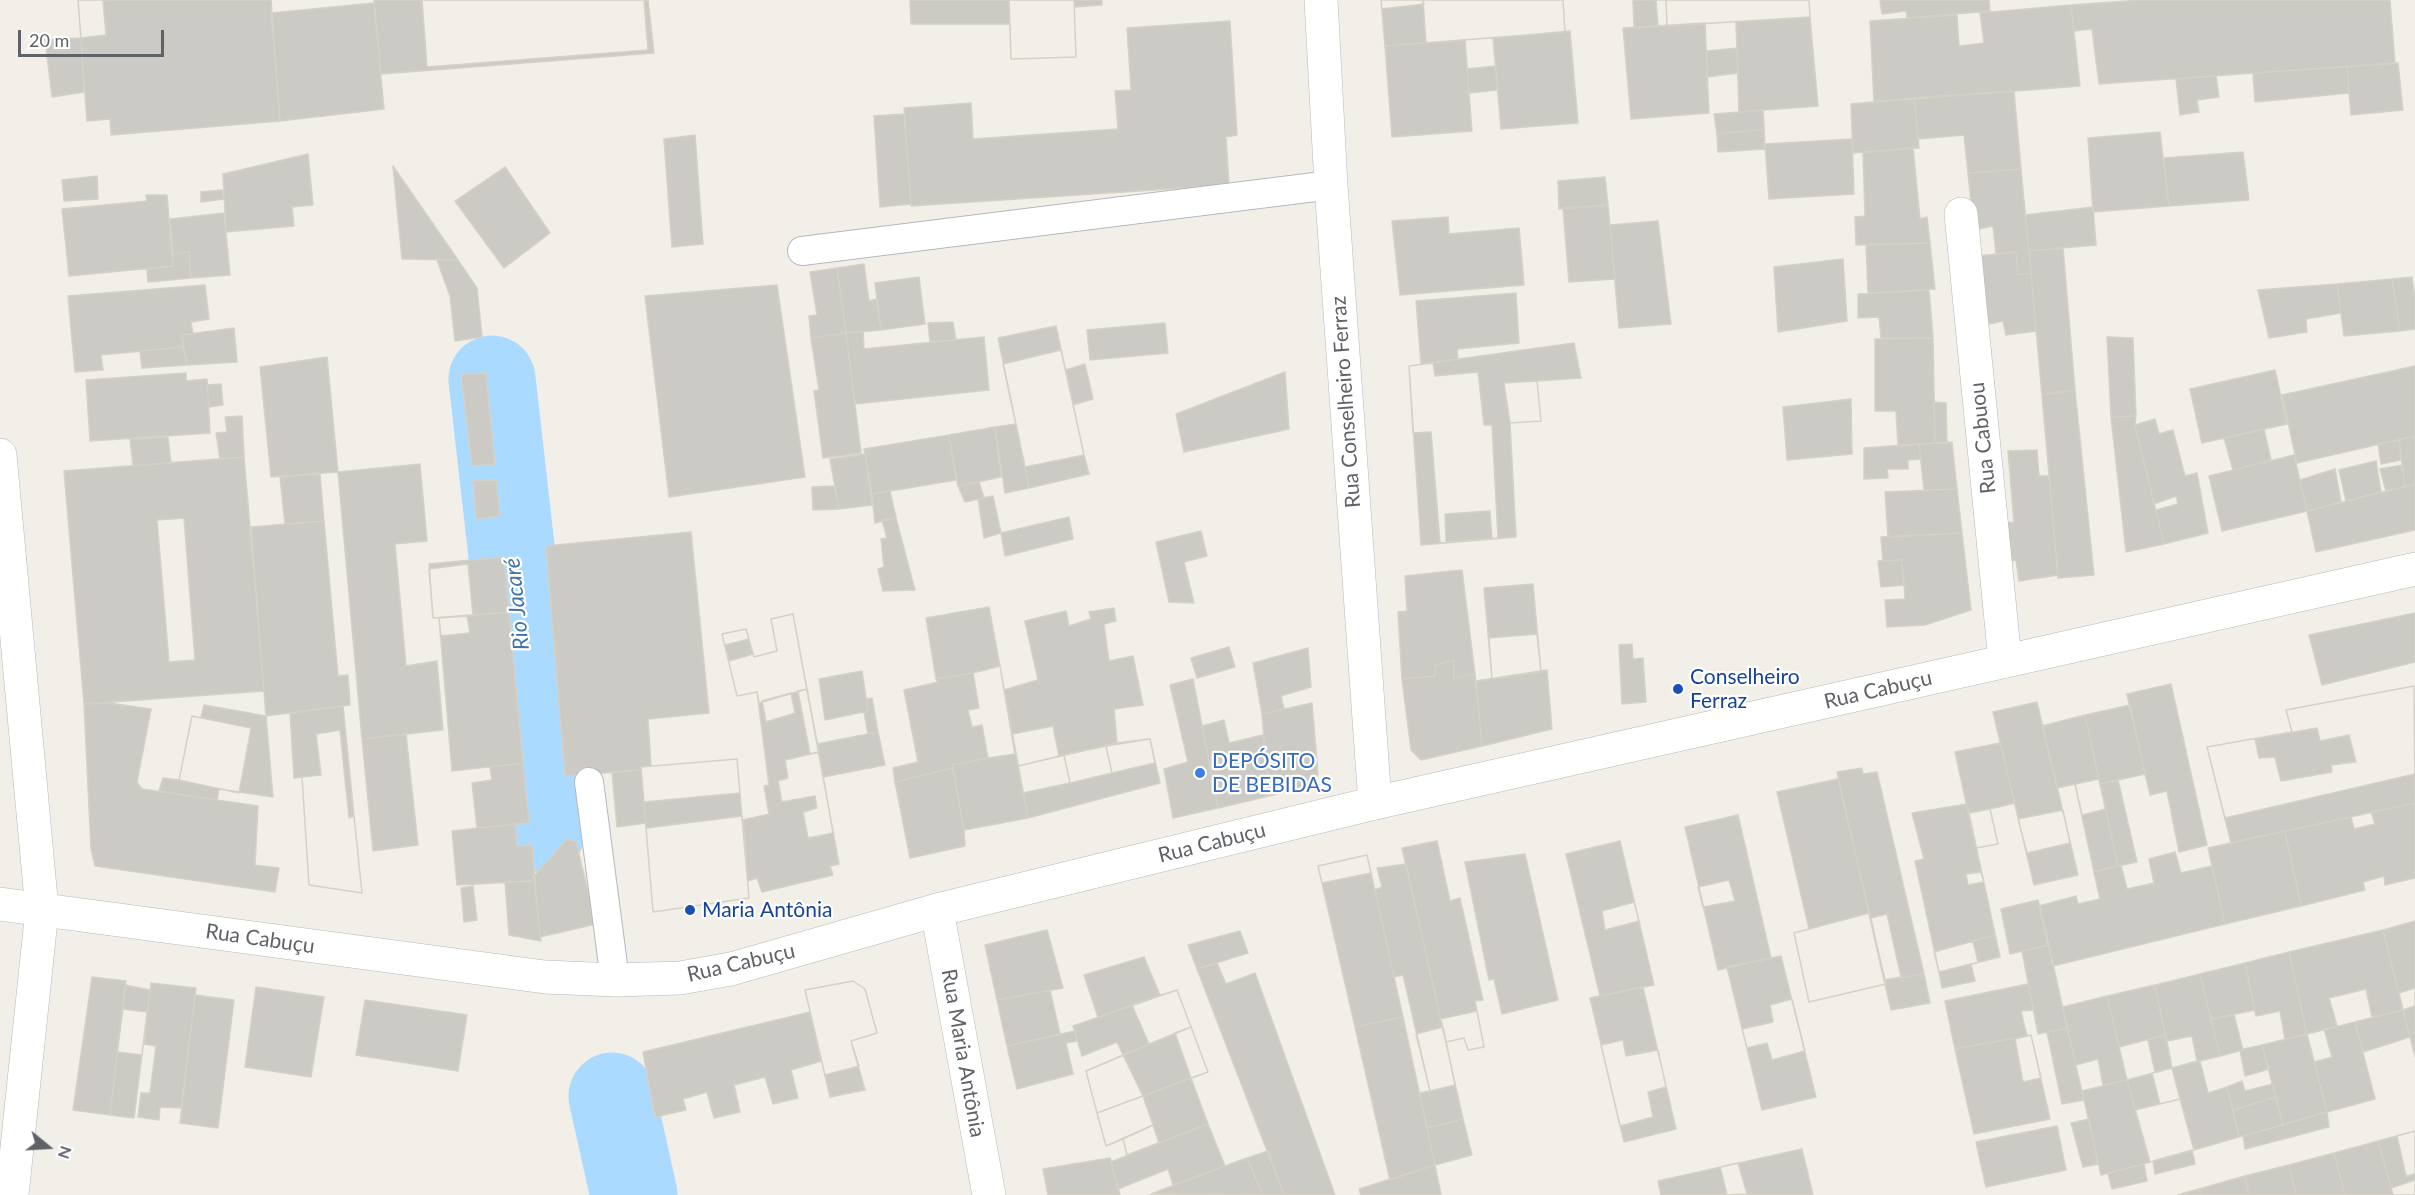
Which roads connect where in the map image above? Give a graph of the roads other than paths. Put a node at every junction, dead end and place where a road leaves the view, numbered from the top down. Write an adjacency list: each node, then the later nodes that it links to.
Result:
1 (1321, 0): 2 (street, Rua Conselheiro Ferraz)
2 (1331, 185): 4 (lane); 9 (street, Rua Conselheiro Ferraz)
3 (1961, 214): 7 (street, Rua Cabuou)
4 (802, 251)
5 (0, 455): 11 (street)
6 (2415, 569): 7 (street, Rua Cabuçu)
7 (2005, 661): 9 (street, Rua Cabuçu)
8 (589, 782): 13 (lane)
9 (1375, 803): 12 (street, Rua Cabuçu)
10 (0, 904): 11 (street, Rua Cabuçu)
11 (42, 910): 13 (street, Rua Cabuçu); 14 (street)
12 (937, 910): 13 (street, Rua Cabuçu); 15 (street, Rua Maria Antônia)
13 (615, 980)
14 (12, 1195)
15 (989, 1195)

